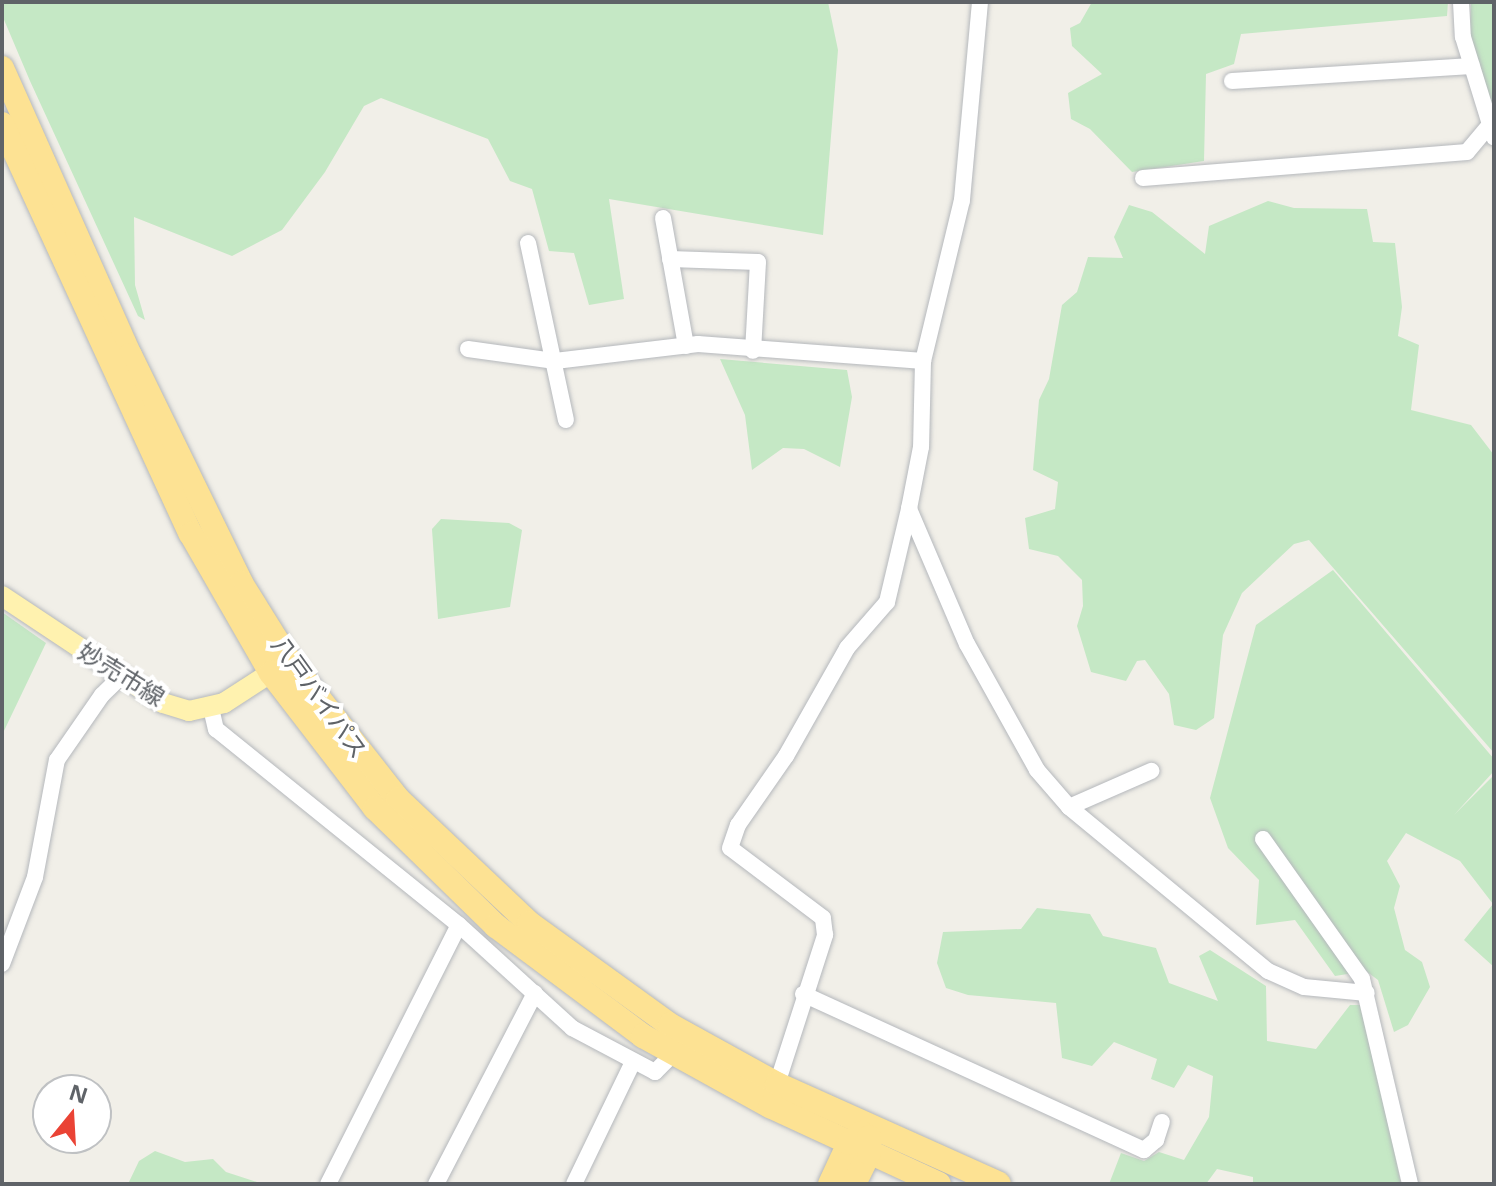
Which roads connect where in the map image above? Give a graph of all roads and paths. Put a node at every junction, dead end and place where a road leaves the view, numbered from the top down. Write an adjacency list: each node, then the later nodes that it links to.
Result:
1 (980, 2): 16 (street)
2 (1461, 2): 3 (street)
3 (1472, 66): 5 (street); 7 (street)
4 (2, 68): 20 (highway, 八戸バイパス)
5 (1232, 81)
6 (2, 124): 20 (highway, 八戸バイパス)
7 (1492, 132): 8 (street)
8 (1143, 178)
9 (663, 218): 11 (street)
10 (528, 243): 15 (street)
11 (670, 259): 12 (street); 14 (street)
12 (686, 346): 14 (street); 15 (street)
13 (468, 349): 15 (street)
14 (753, 351): 16 (street)
15 (555, 361): 17 (street)
16 (923, 361): 18 (street)
17 (566, 420)
18 (909, 509): 24 (street); 30 (street)
19 (2, 596): 21 (main road, 妙売市線)
20 (280, 666): 22 (main road); 31 (highway, 八戸バイパス); 33 (highway, 八戸バイパス)
21 (123, 675): 22 (main road, 妙売市線); 27 (street)
22 (211, 708): 26 (street)
23 (1151, 771): 24 (street)
24 (1069, 807): 29 (street)
25 (1263, 839): 29 (street)
26 (459, 925): 28 (street); 38 (street)
27 (2, 964)
28 (535, 993): 32 (street); 39 (street)
29 (1367, 993): 45 (street)
30 (803, 994): 33 (street); 34 (street)
31 (673, 1054): 32 (street); 36 (highway, 八戸バイパス)
32 (633, 1062): 40 (street)
33 (777, 1084): 35 (highway, 八戸バイパス)
34 (1162, 1122)
35 (869, 1127): 36 (highway); 44 (highway, 八戸バイパス)
36 (859, 1148): 37 (highway, 八戸バイパス); 41 (highway); 42 (highway)
37 (912, 1179): 43 (highway, 八戸バイパス)
38 (328, 1184)
39 (436, 1184)
40 (574, 1184)
41 (830, 1184)
42 (854, 1184)
43 (939, 1184)
44 (999, 1184)
45 (1410, 1184)

